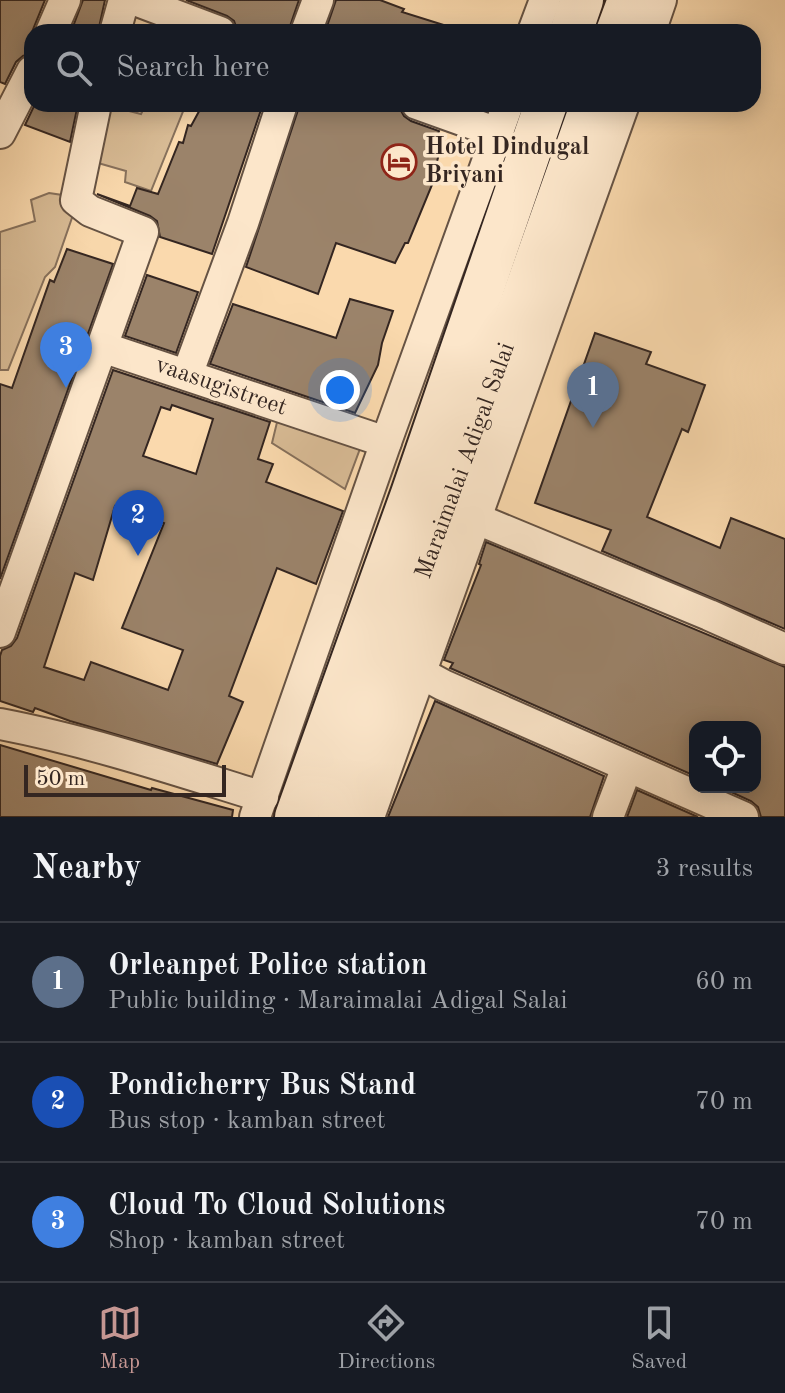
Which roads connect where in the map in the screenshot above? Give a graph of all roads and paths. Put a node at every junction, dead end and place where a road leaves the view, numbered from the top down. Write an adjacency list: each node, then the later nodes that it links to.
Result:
1 (65, 0): 8 (street)
2 (124, 0): 9 (street)
3 (135, 0): 10 (street)
4 (318, 0): 11 (street)
5 (545, 0): 12 (street)
6 (582, 0): 13 (main road)
7 (647, 8): 14 (main road)
8 (54, 24)
9 (117, 24)
10 (199, 24)
11 (309, 24)
12 (536, 24)
13 (574, 24)
14 (627, 24)
15 (24, 86): 23 (street)
16 (94, 112): 26 (street)
17 (279, 112): 27 (street)
18 (439, 112): 24 (street)
19 (505, 112): 24 (street)
20 (543, 112): 36 (main road, Maraimalai Adigal Salai)
21 (590, 112): 25 (main road, Maraimalai Adigal Salai)
22 (621, 112): 25 (street)
23 (0, 133)
24 (498, 133): 28 (street)
25 (532, 320): 29 (main road, Maraimalai Adigal Salai)
26 (102, 347): 27 (street, vaasugistreet); 31 (street)
27 (187, 375): 28 (street, vaasugistreet)
28 (386, 442): 36 (street)
29 (480, 465): 30 (street); 33 (main road, Maraimalai Adigal Salai)
30 (477, 519): 32 (street); 33 (street)
31 (0, 632)
32 (785, 649)
33 (408, 667): 35 (street); 37 (main road, Maraimalai Adigal Salai); 38 (street)
34 (0, 724): 36 (street)
35 (627, 767): 39 (street); 40 (street)
36 (271, 810)
37 (339, 817)
38 (369, 817)
39 (608, 817)
40 (743, 817)

